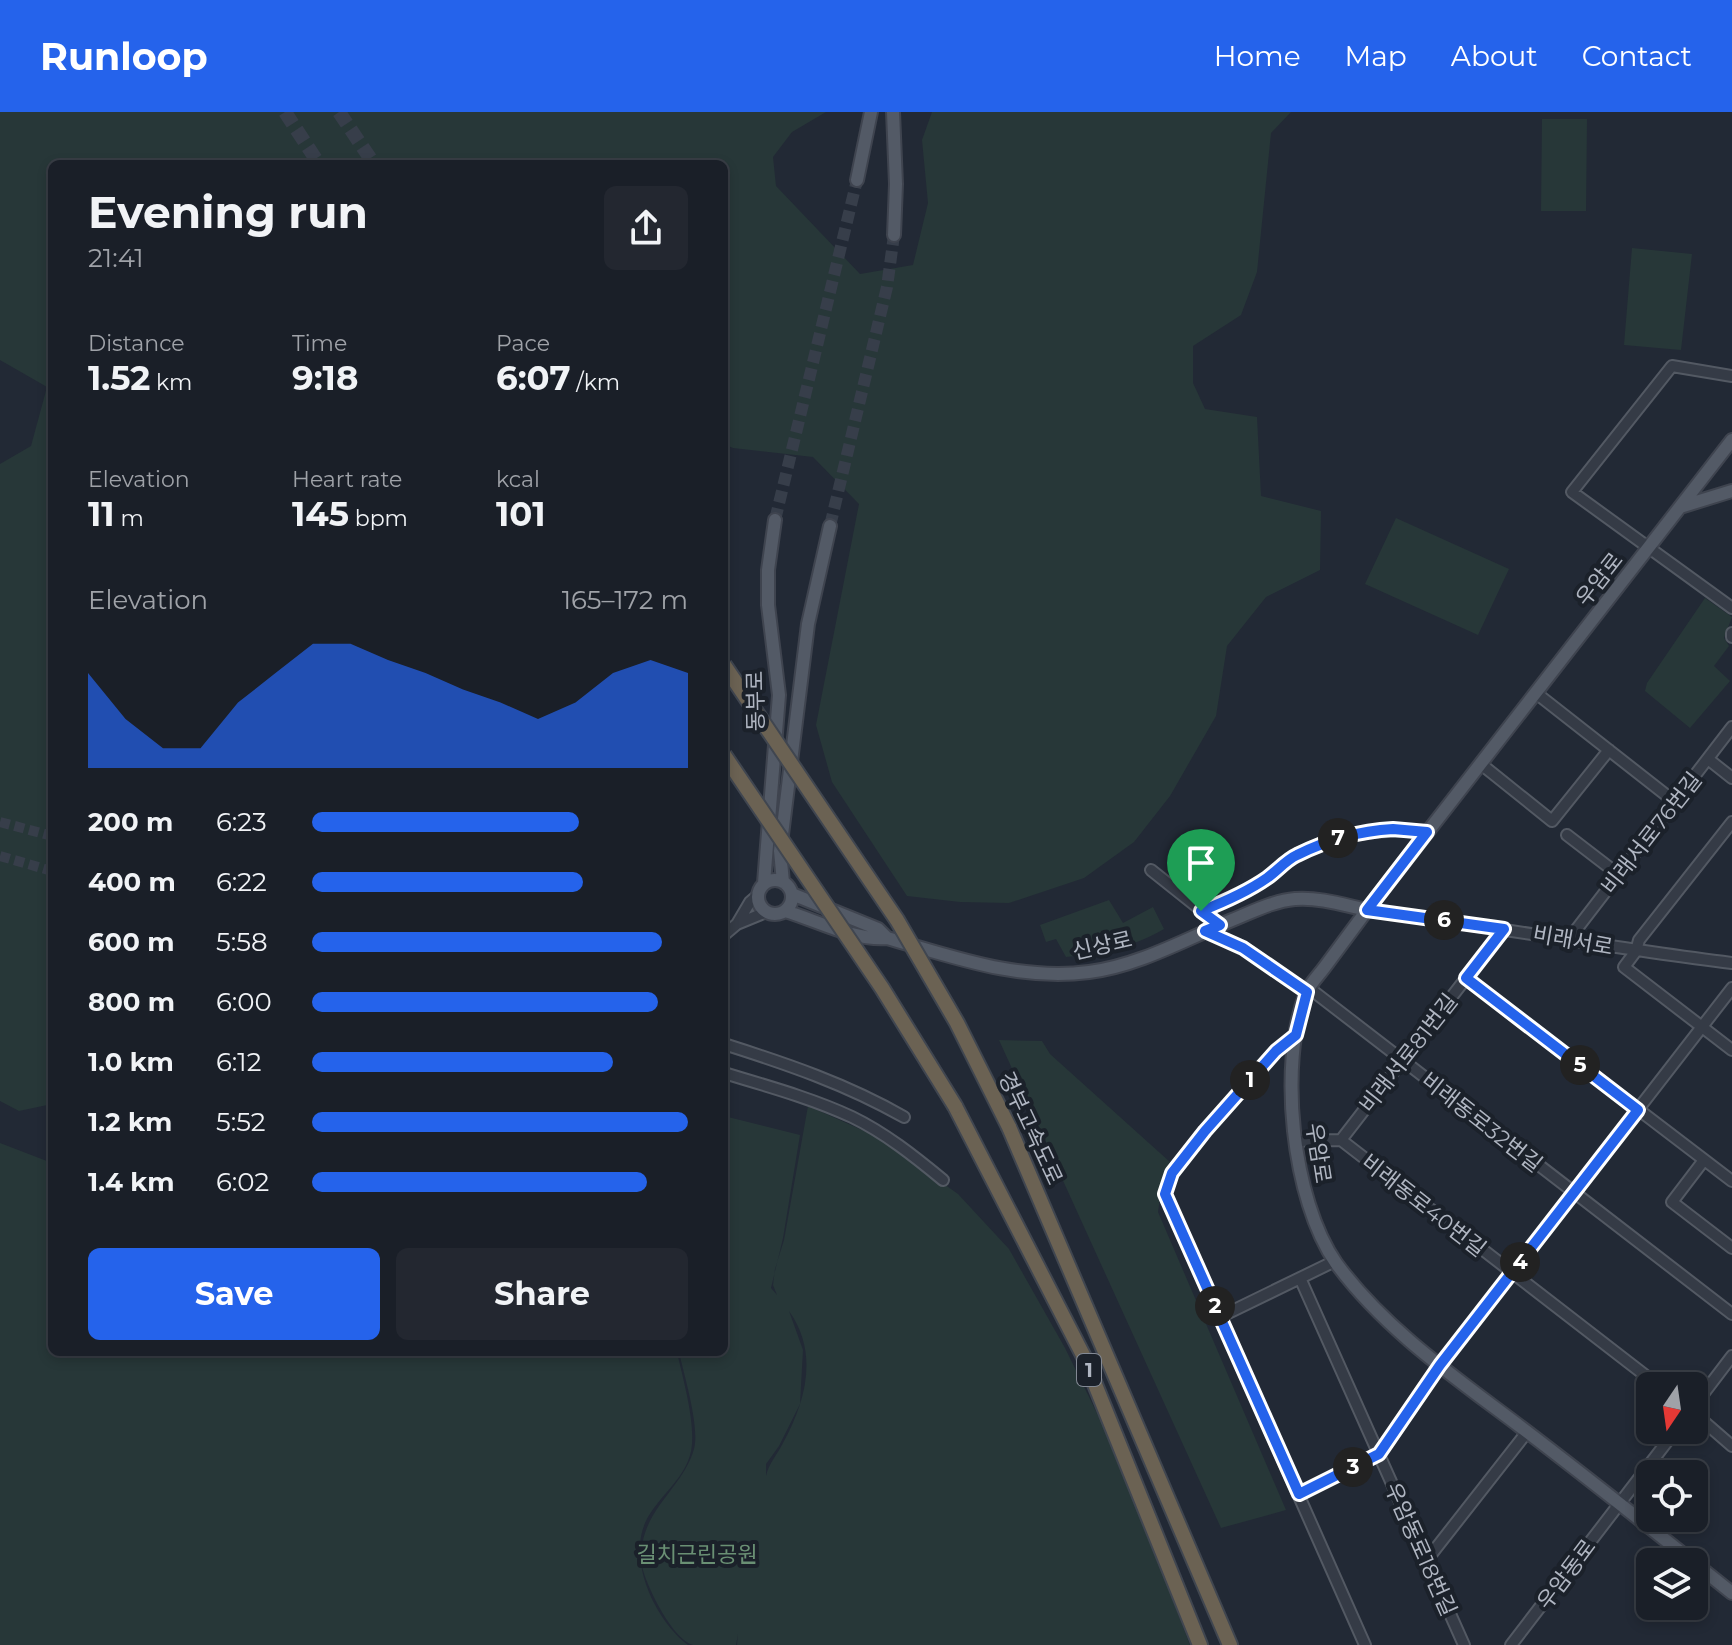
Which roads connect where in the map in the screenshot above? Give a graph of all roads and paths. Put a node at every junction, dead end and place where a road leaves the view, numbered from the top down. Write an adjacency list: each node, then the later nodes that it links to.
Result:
1 (871, 112): 3 (main road)
2 (893, 112): 4 (main road)
3 (857, 180)
4 (894, 235)
5 (1732, 376): 11 (street, 우암로)
6 (1732, 440): 8 (main road, 우암로)
7 (1732, 491): 8 (main road)
8 (1680, 507): 11 (main road, 우암로)
9 (775, 520): 28 (main road, 동부로)
10 (830, 526): 27 (main road, 동부로)
11 (1647, 549): 12 (street, 우암로); 14 (main road, 우암로)
12 (1732, 608)
13 (728, 671): 81 (highway, 경부고속도로 / 1, bridge)
14 (1536, 693): 16 (street); 19 (main road, 우암로)
15 (1732, 727): 17 (street, 비래서로76번길)
16 (1609, 750): 19 (street); 21 (street)
17 (1708, 759): 20 (street); 21 (street, 비래서로76번길)
18 (728, 761): 80 (highway, 1, bridge)
19 (1481, 764): 23 (main road, 우암로)
20 (1732, 778)
21 (1675, 802): 26 (street, 비래서로76번길)
22 (1732, 822): 42 (street)
23 (1427, 832): 31 (main road, 우암로); 33 (street)
24 (1567, 835): 26 (street)
25 (1151, 870): 33 (street)
26 (1619, 875): 41 (street, 비래서로76번길)
27 (783, 882): 28 (main road); 29 (main road)
28 (764, 883): 30 (main road)
29 (792, 894): 32 (main road); 40 (main road)
30 (757, 896): 34 (main road); 35 (street)
31 (1367, 910): 36 (main road, 신상로); 37 (street, 비래서로); 46 (main road, 우암로)
32 (785, 911): 34 (main road); 40 (main road)
33 (1201, 911): 36 (street)
34 (766, 912): 35 (street)
35 (737, 924): 39 (street)
36 (1220, 925): 38 (main road, 신상로)
37 (1504, 929): 41 (street, 비래서로); 44 (street, 비래서로81번길)
38 (1205, 931): 40 (main road, 신상로); 46 (street, 비래동로32번길)
39 (728, 932)
40 (887, 938)
41 (1569, 939): 42 (street, 비래서로)
42 (1636, 951): 43 (street, 비래서로); 47 (street)
43 (1732, 963)
44 (1466, 978): 51 (street, 비래서로81번길); 53 (street)
45 (1732, 988): 47 (street)
46 (1308, 990): 48 (main road, 우암로); 51 (street, 비래동로32번길)
47 (1702, 1027): 50 (street); 53 (street)
48 (1296, 1035): 56 (main road, 우암로); 66 (street)
49 (728, 1045): 54 (street)
50 (1732, 1050)
51 (1402, 1060): 55 (street, 비래서로81번길); 60 (street, 비래동로32번길)
52 (728, 1074): 58 (street)
53 (1638, 1110): 57 (street); 60 (street)
54 (904, 1117)
55 (1341, 1140): 56 (street, 비래동로40번길); 63 (street, 비래동로40번길)
56 (1295, 1141): 62 (main road, 우암로)
57 (1704, 1160): 59 (street); 61 (street)
58 (943, 1180)
59 (1732, 1181)
60 (1574, 1192): 63 (street); 65 (street, 비래동로32번길)
61 (1732, 1248)
62 (1335, 1261): 64 (street); 68 (main road, 우암로)
63 (1511, 1273): 68 (street); 69 (street, 비래동로40번길)
64 (1300, 1278): 66 (street); 75 (street, 우암동로18번길)
65 (1732, 1314)
66 (1220, 1317): 76 (street)
67 (1732, 1356): 70 (street)
68 (1440, 1365): 72 (main road, 우암로); 75 (street)
69 (1641, 1372)
70 (1708, 1388)
71 (1708, 1425): 74 (street)
72 (1527, 1432): 77 (main road, 우암로); 78 (street)
73 (1665, 1444): 77 (street, 우암동로)
74 (1732, 1446)
75 (1379, 1454): 76 (street); 78 (street, 우암동로18번길)
76 (1299, 1494): 82 (street)
77 (1620, 1503): 79 (main road, 우암로); 84 (street, 우암동로)
78 (1426, 1561): 83 (street, 우암동로18번길)
79 (1732, 1593)
80 (1200, 1645)
81 (1230, 1645)
82 (1365, 1645)
83 (1464, 1645)
84 (1511, 1645)

